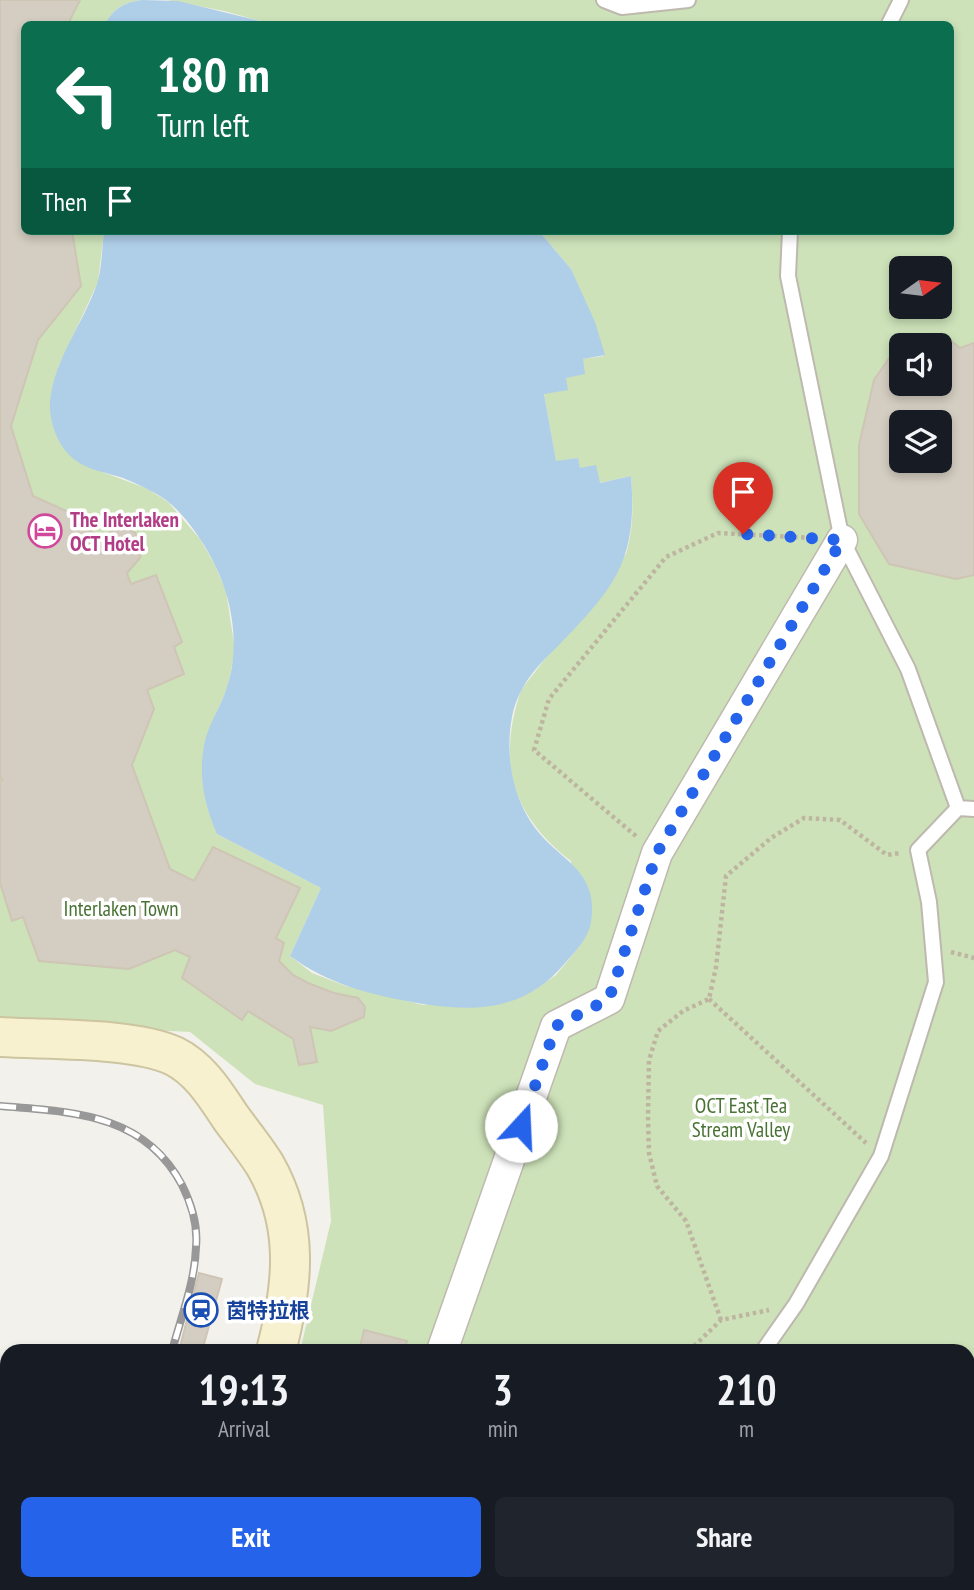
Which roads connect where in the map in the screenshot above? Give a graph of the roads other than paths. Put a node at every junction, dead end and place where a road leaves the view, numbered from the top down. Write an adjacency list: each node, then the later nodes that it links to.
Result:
1 (604, 0): 2 (lane)
2 (688, 0)
3 (901, 0): 4 (lane)
4 (890, 21)
5 (790, 235): 6 (lane)
6 (842, 540): 7 (lane); 11 (street)
7 (958, 808): 8 (lane); 12 (lane)
8 (974, 809)
9 (0, 1037): 10 (main road)
10 (278, 1344)
11 (444, 1344)
12 (769, 1344)

